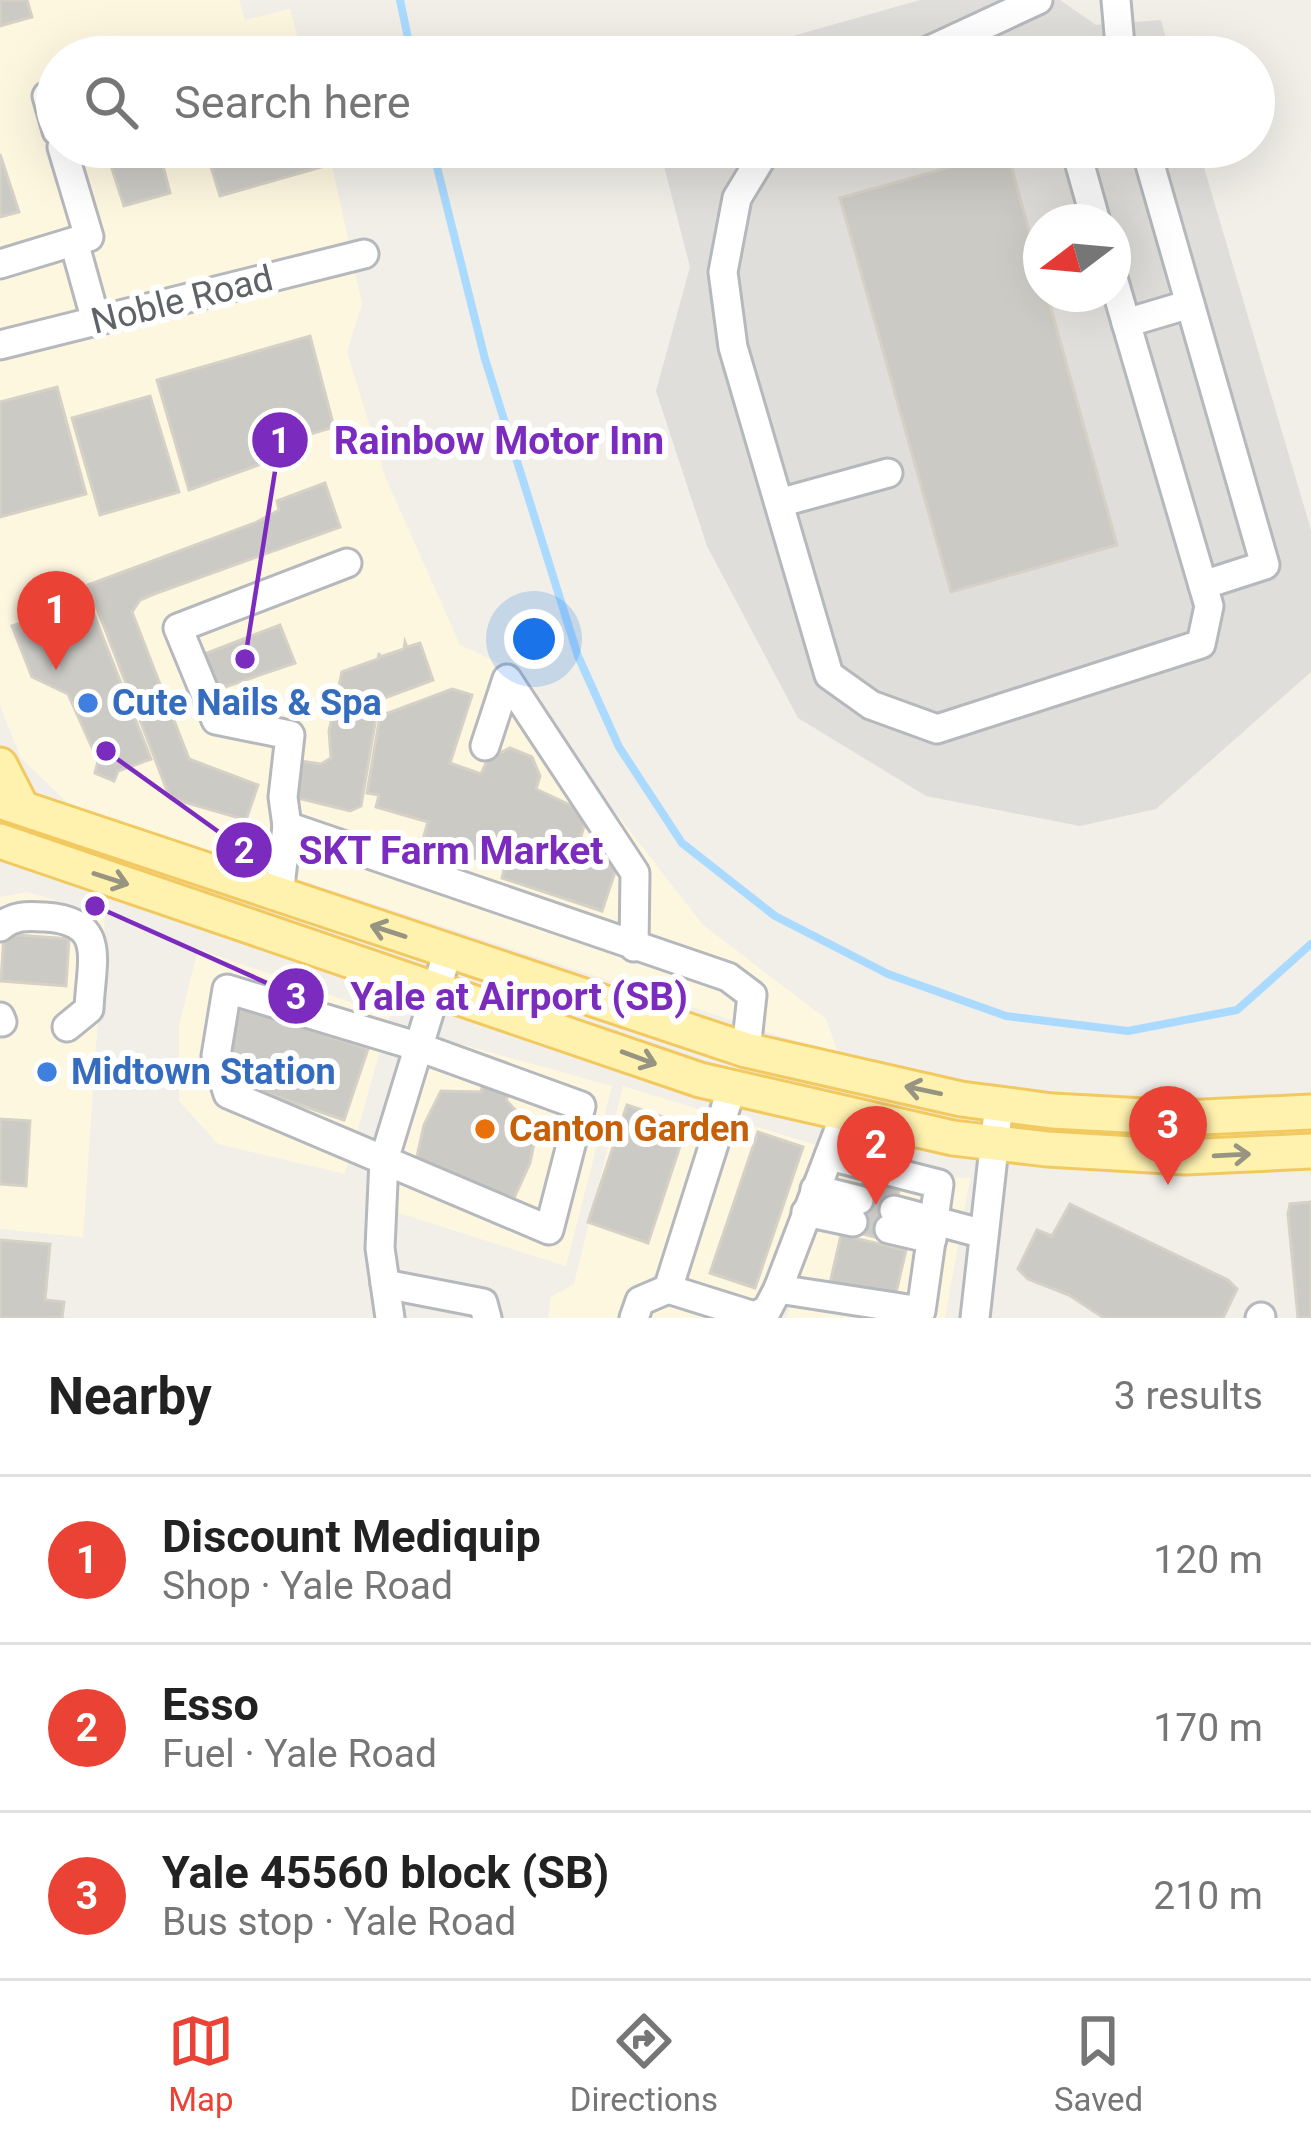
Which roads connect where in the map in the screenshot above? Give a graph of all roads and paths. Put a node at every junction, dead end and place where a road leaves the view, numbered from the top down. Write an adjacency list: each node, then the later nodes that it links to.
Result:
1 (1038, 0): 3 (street)
2 (1116, 0): 4 (street)
3 (960, 36)
4 (1119, 36)
5 (68, 168): 10 (street)
6 (755, 168): 19 (street)
7 (1081, 168): 9 (street)
8 (1151, 168): 13 (street)
9 (1091, 204)
10 (74, 242): 12 (street); 15 (street)
11 (364, 254): 15 (street, Noble Road)
12 (0, 264)
13 (1190, 304): 16 (street); 21 (street)
14 (1123, 312): 16 (street)
15 (96, 321): 17 (street, Noble Road)
16 (1126, 323): 21 (street)
17 (2, 337)
18 (888, 472): 19 (street)
19 (779, 503): 21 (street)
20 (347, 563): 25 (street)
21 (1202, 585)
22 (485, 746): 29 (street)
23 (0, 765): 24 (main road)
24 (11, 804): 27 (main road)
25 (287, 826): 27 (street); 29 (street)
26 (8, 853): 31 (main road, one-way to 31)
27 (279, 895): 30 (main road, one-way to 27)
28 (0, 927): 32 (street)
29 (634, 947): 34 (street)
30 (448, 951): 31 (street); 34 (main road)
31 (437, 987): 33 (street); 35 (main road, one-way to 35)
32 (67, 1027)
33 (416, 1046): 42 (street); 42 (street); 42 (street)
34 (746, 1050): 36 (main road, one-way to 34)
35 (732, 1087): 38 (main road); 49 (street)
36 (999, 1103): 37 (main road); 39 (street)
37 (1311, 1112)
38 (845, 1114): 39 (main road); 41 (street)
39 (995, 1142): 40 (main road, one-way to 40); 47 (street)
40 (1311, 1151)
41 (829, 1156): 43 (street); 46 (street)
42 (383, 1160): 48 (street)
43 (811, 1201): 44 (street); 50 (street)
44 (856, 1211)
45 (891, 1220): 46 (street)
46 (933, 1230): 47 (street); 50 (street)
47 (984, 1234): 51 (street)
48 (385, 1284): 53 (street); 54 (street)
49 (668, 1289): 52 (street); 55 (street)
50 (778, 1289): 52 (street)
51 (981, 1315)
52 (754, 1317)
53 (390, 1318)
54 (487, 1318)
55 (634, 1318)

